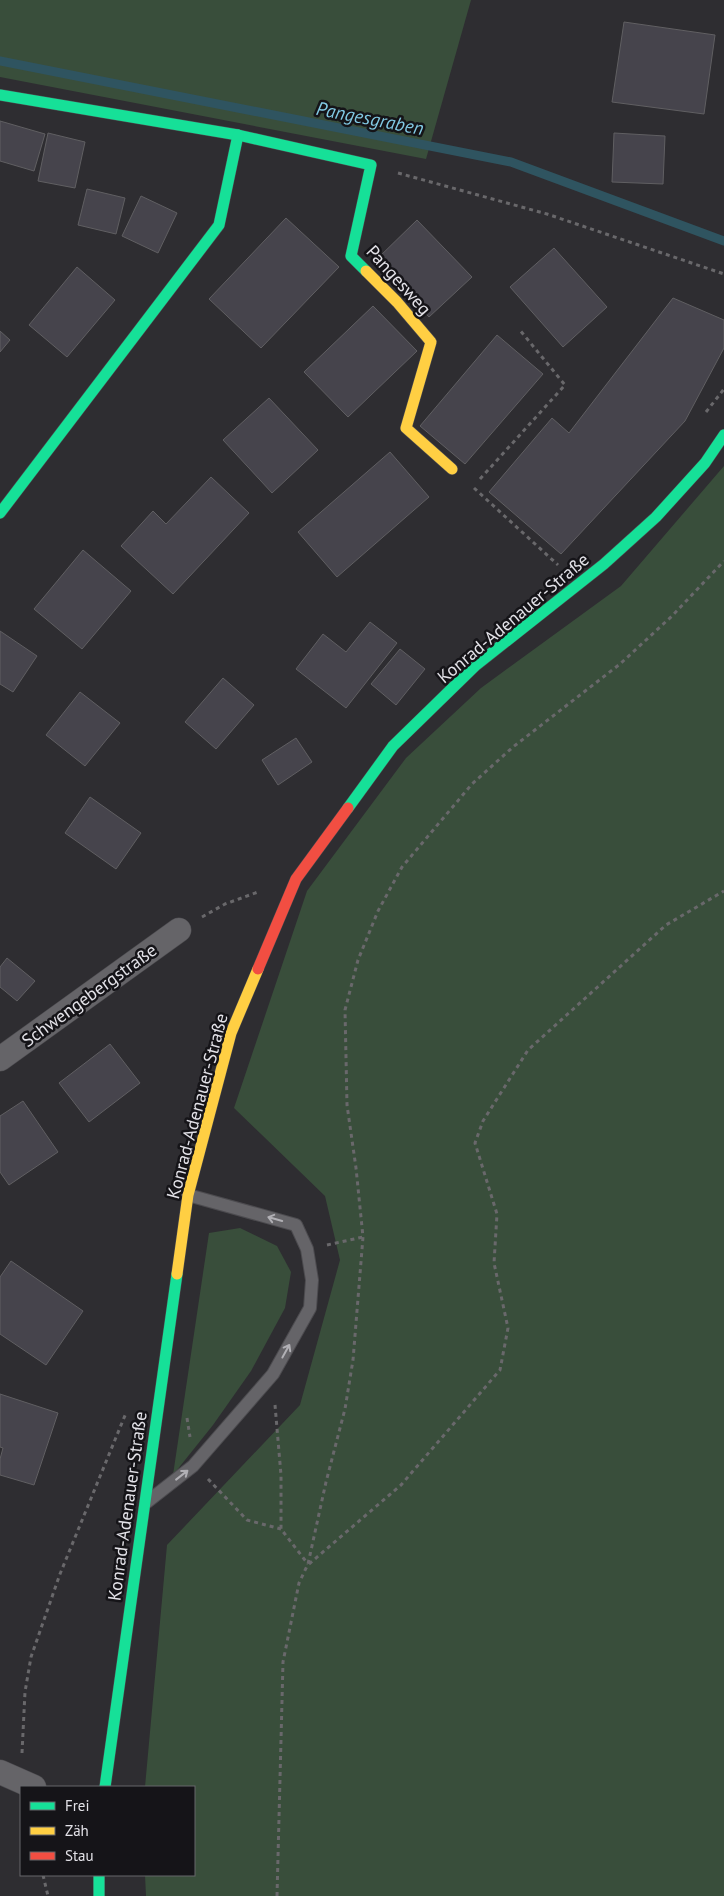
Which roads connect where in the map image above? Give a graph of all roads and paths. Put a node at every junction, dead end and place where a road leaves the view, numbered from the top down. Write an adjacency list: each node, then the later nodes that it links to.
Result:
1 (0, 95): 2 (main road)
2 (238, 135): 3 (main road); 10 (main road)
3 (371, 165): 4 (path); 7 (main road, Pangesweg)
4 (724, 274)
5 (519, 329): 8 (path)
6 (724, 435): 13 (main road, Konrad-Adenauer-Straße)
7 (452, 468)
8 (473, 487)
9 (484, 497): 12 (path)
10 (0, 513)
11 (724, 561): 18 (path)
12 (564, 570)
13 (296, 879): 15 (path); 17 (main road, Konrad-Adenauer-Straße)
14 (724, 891): 23 (path)
15 (179, 930): 16 (street, Schwengebergstraße)
16 (0, 1059)
17 (188, 1195): 19 (lane, one-way to 17); 22 (main road, Konrad-Adenauer-Straße)
18 (363, 1237): 19 (path); 23 (path)
19 (307, 1250): 20 (lane, one-way to 19)
20 (273, 1374): 22 (lane, one-way to 20); 23 (path)
21 (104, 1471): 24 (path)
22 (143, 1505): 25 (main road, Konrad-Adenauer-Straße)
23 (308, 1564): 30 (path)
24 (18, 1780)
25 (105, 1786)
26 (43, 1876): 28 (path)
27 (100, 1876): 29 (main road)
28 (48, 1896)
29 (99, 1896)
30 (277, 1896)

